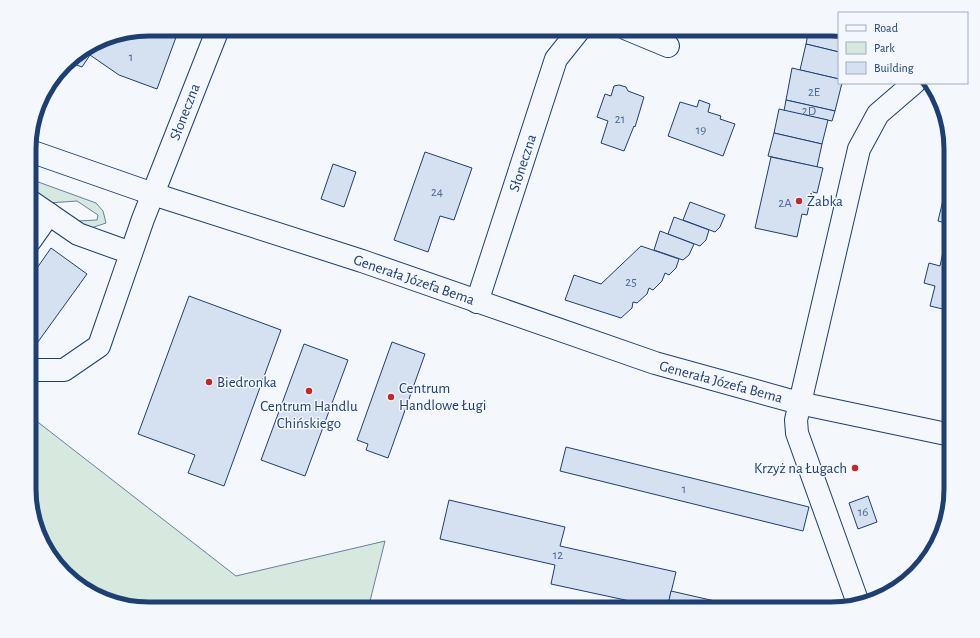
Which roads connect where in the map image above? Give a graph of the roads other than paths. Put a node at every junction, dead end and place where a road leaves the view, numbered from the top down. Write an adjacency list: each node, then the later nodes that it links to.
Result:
1 (215, 36): 7 (street, Słoneczna)
2 (574, 36): 12 (street, Słoneczna)
3 (644, 36): 4 (street)
4 (668, 46)
5 (913, 84): 14 (street, Generała Józefa Bema)
6 (36, 153): 7 (street, Generała Józefa Bema)
7 (153, 194): 11 (street, Słoneczna); 12 (street, Generała Józefa Bema)
8 (36, 205): 9 (street)
9 (49, 214): 10 (street); 11 (street)
10 (36, 232)
11 (131, 253): 13 (street, Słoneczna)
12 (478, 302): 14 (street, Generała Józefa Bema)
13 (36, 370)
14 (799, 403): 15 (street, Generała Józefa Bema); 16 (street)
15 (944, 434)
16 (857, 599)

